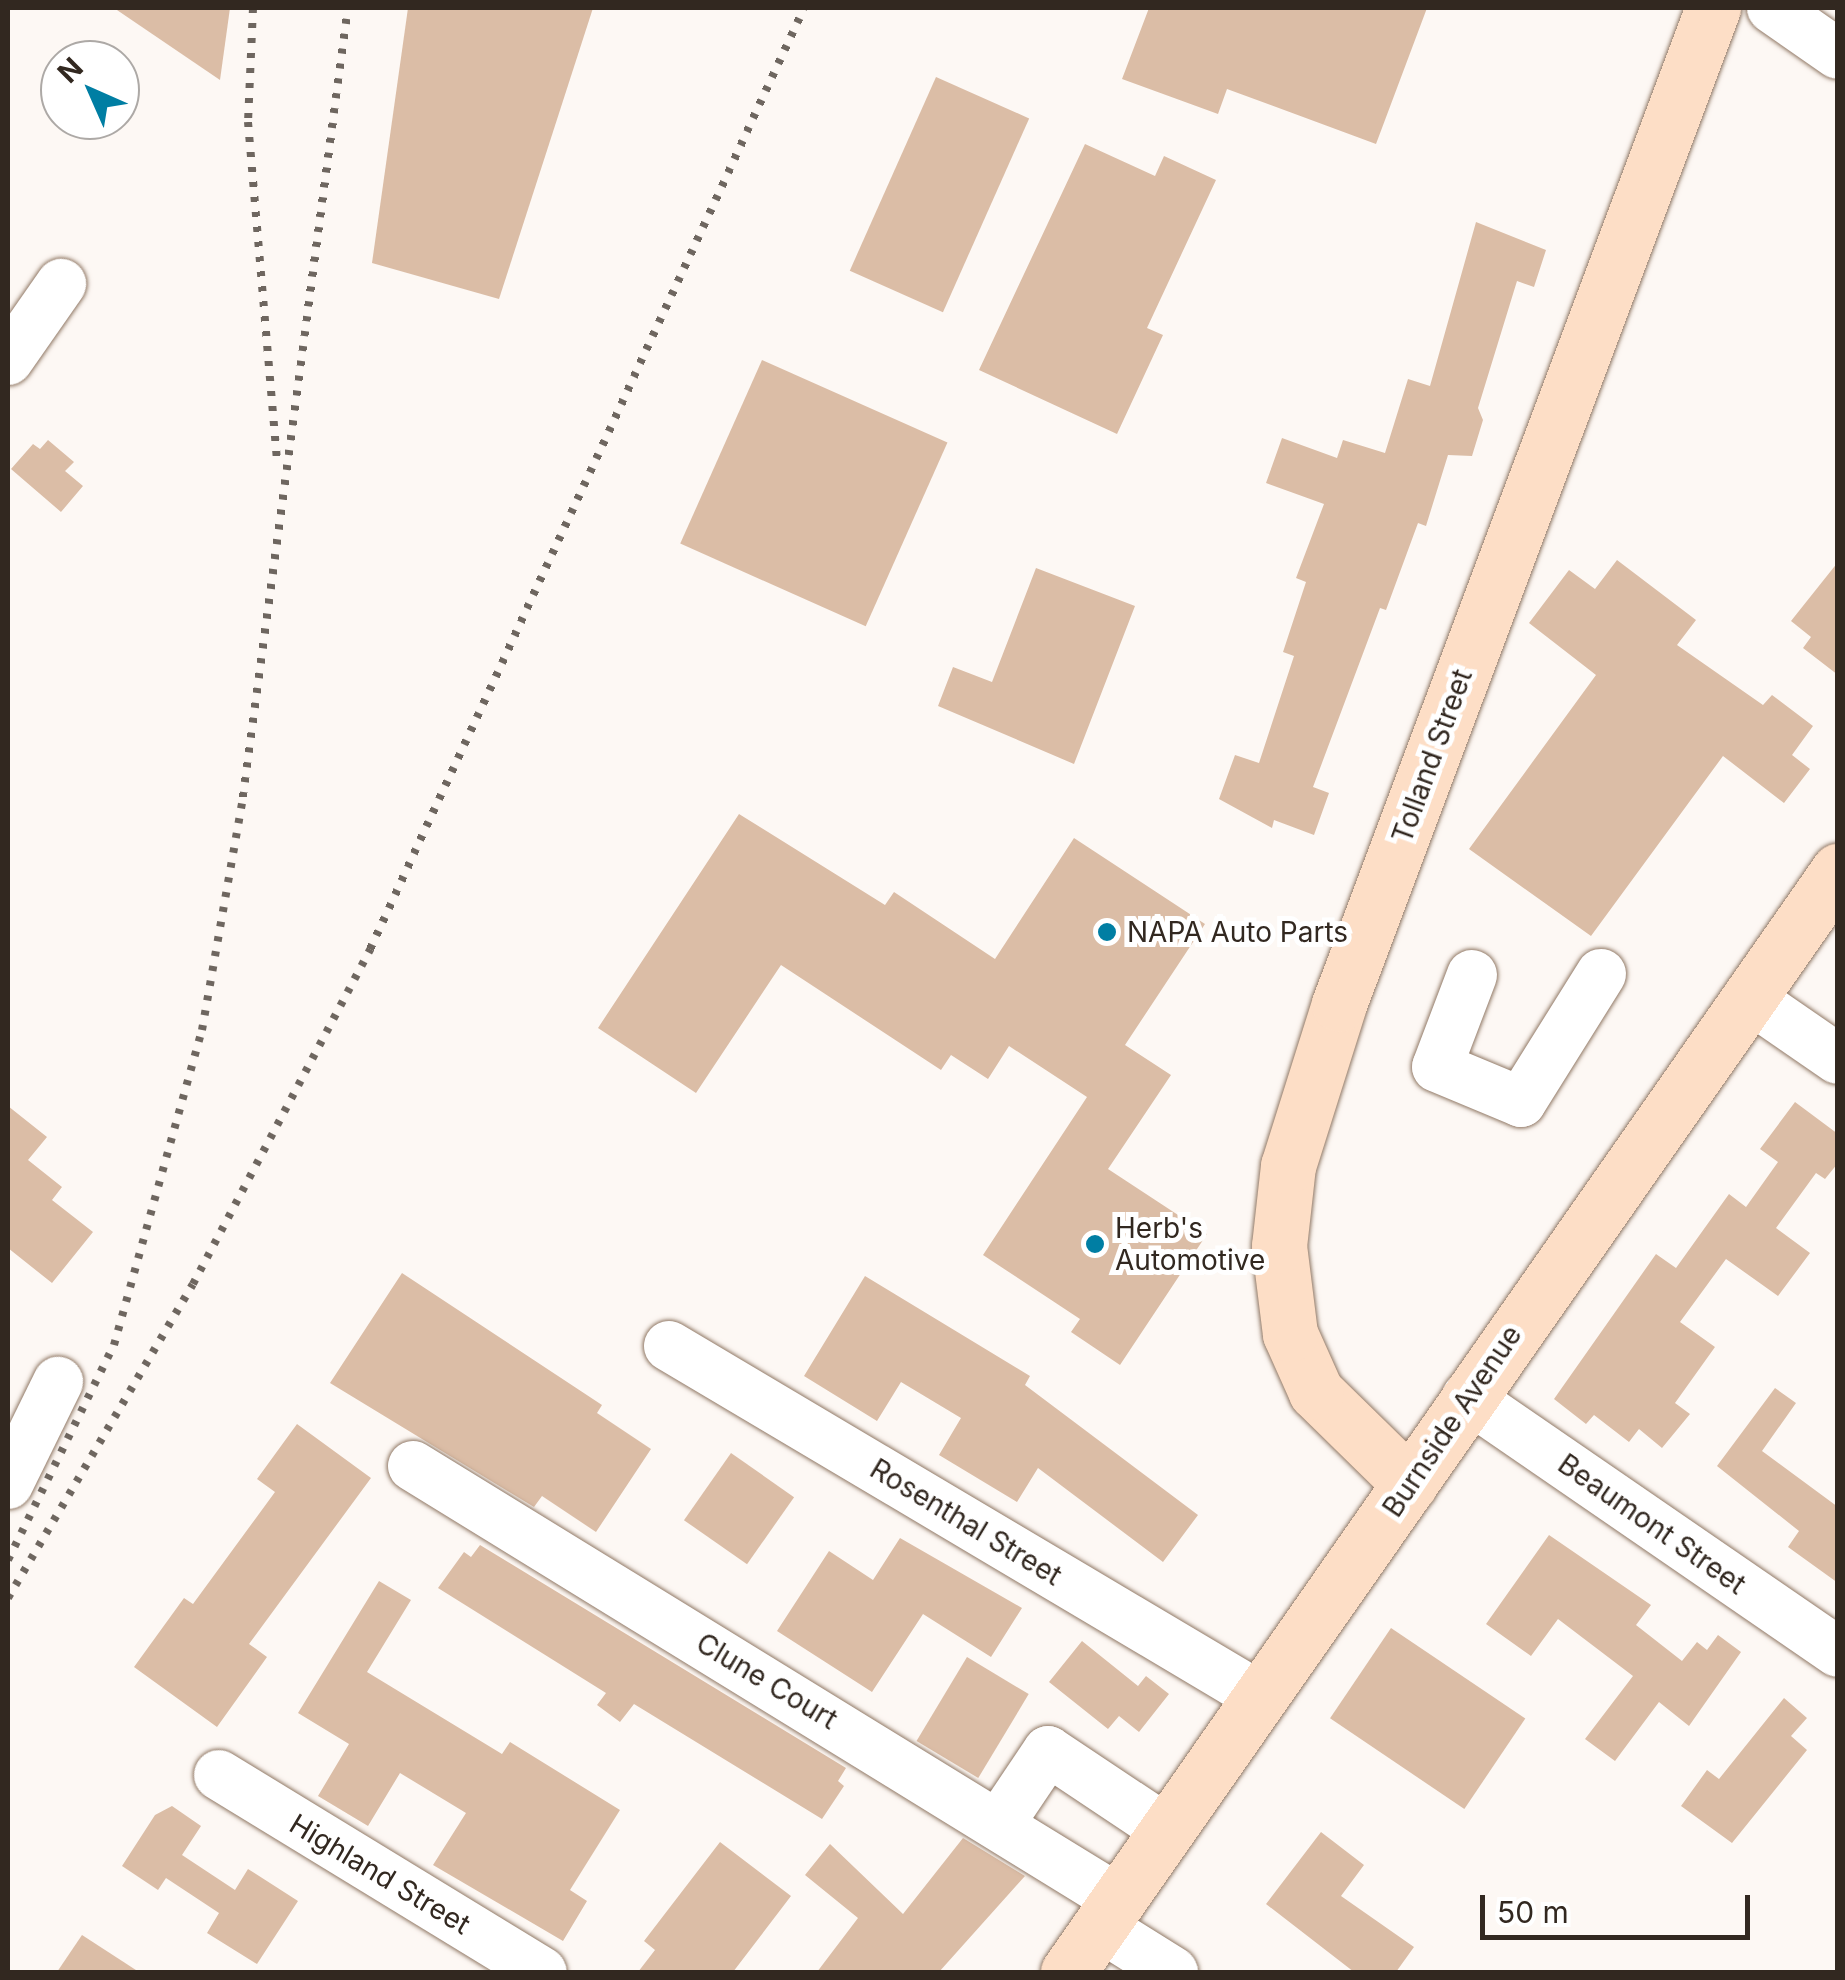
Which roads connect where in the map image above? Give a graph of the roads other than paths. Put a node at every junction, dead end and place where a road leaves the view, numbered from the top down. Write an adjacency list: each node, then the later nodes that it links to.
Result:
1 (1713, 8): 16 (main road, Tolland Street)
2 (1772, 8): 3 (street)
3 (1838, 54)
4 (60, 284): 5 (street)
5 (8, 360)
6 (1838, 871): 9 (main road, Burnside Avenue)
7 (1601, 974): 8 (street)
8 (1472, 975)
9 (1748, 997): 10 (street); 13 (main road, Burnside Avenue)
10 (1838, 1059)
11 (669, 1346): 18 (street, Rosenthal Street)
12 (58, 1382): 15 (street)
13 (1468, 1397): 16 (main road, Burnside Avenue); 17 (street, Beaumont Street)
14 (413, 1466): 20 (street, Clune Court)
15 (8, 1484)
16 (1410, 1484): 18 (main road, Burnside Avenue)
17 (1838, 1652)
18 (1262, 1698): 21 (main road, Burnside Avenue)
19 (218, 1775): 23 (street, Highland Street)
20 (999, 1824): 21 (street); 22 (street, Clune Court)
21 (1168, 1831): 22 (main road, Burnside Avenue)
22 (1110, 1913): 24 (main road, Burnside Avenue); 25 (street, Clune Court)
23 (542, 1972)
24 (1068, 1972)
25 (1172, 1972)

